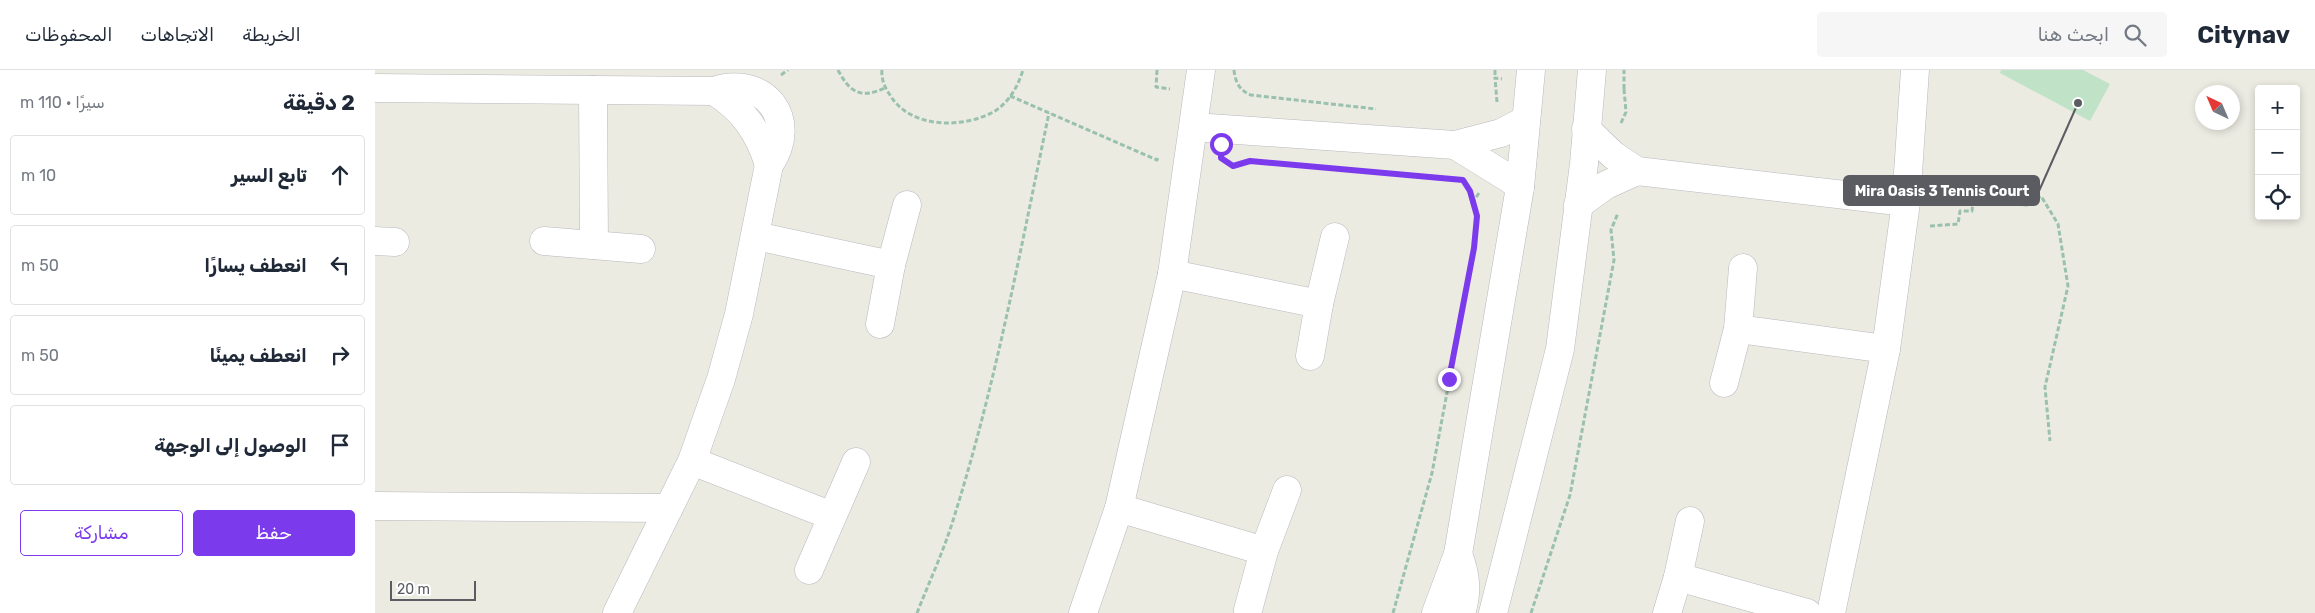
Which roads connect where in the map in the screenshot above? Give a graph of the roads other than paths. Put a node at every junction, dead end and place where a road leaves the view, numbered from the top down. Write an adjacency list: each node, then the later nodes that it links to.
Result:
1 (1201, 70): 8 (street)
2 (1531, 70): 7 (street)
3 (1592, 70): 9 (street)
4 (1915, 70): 15 (street)
5 (375, 88): 6 (street)
6 (593, 90): 16 (street); 19 (street)
7 (1526, 120): 10 (street); 12 (street)
8 (1207, 129): 10 (street); 23 (street)
9 (1586, 129): 11 (street); 14 (street)
10 (1455, 145): 12 (street)
11 (1625, 176): 14 (street); 15 (street)
12 (1520, 187): 39 (street)
13 (907, 205): 21 (street)
14 (1579, 205): 47 (street)
15 (1905, 214): 27 (street)
16 (756, 236): 21 (street); 30 (street)
17 (1335, 237): 24 (street)
18 (544, 242): 19 (street)
19 (594, 245): 20 (street)
20 (641, 249)
21 (891, 265): 25 (street)
22 (1743, 268): 26 (street)
23 (1172, 274): 24 (street); 35 (street)
24 (1319, 304): 28 (street)
25 (880, 324)
26 (1738, 329): 27 (street); 29 (street)
27 (1886, 350): 50 (street)
28 (1310, 356)
29 (1724, 383)
30 (692, 461): 34 (street); 36 (street)
31 (856, 462): 36 (street)
32 (1287, 490): 38 (street)
33 (375, 506): 34 (street)
34 (669, 508): 43 (street)
35 (1119, 508): 38 (street); 44 (street)
36 (832, 516): 40 (street)
37 (1690, 521): 41 (street)
38 (1264, 551): 42 (street)
39 (1458, 554): 45 (street); 46 (street)
40 (809, 570)
41 (1678, 577): 48 (street); 49 (street)
42 (1248, 610)
43 (617, 613)
44 (1083, 613)
45 (1436, 613)
46 (1461, 613)
47 (1493, 613)
48 (1667, 613)
49 (1807, 613)
50 (1831, 613)

